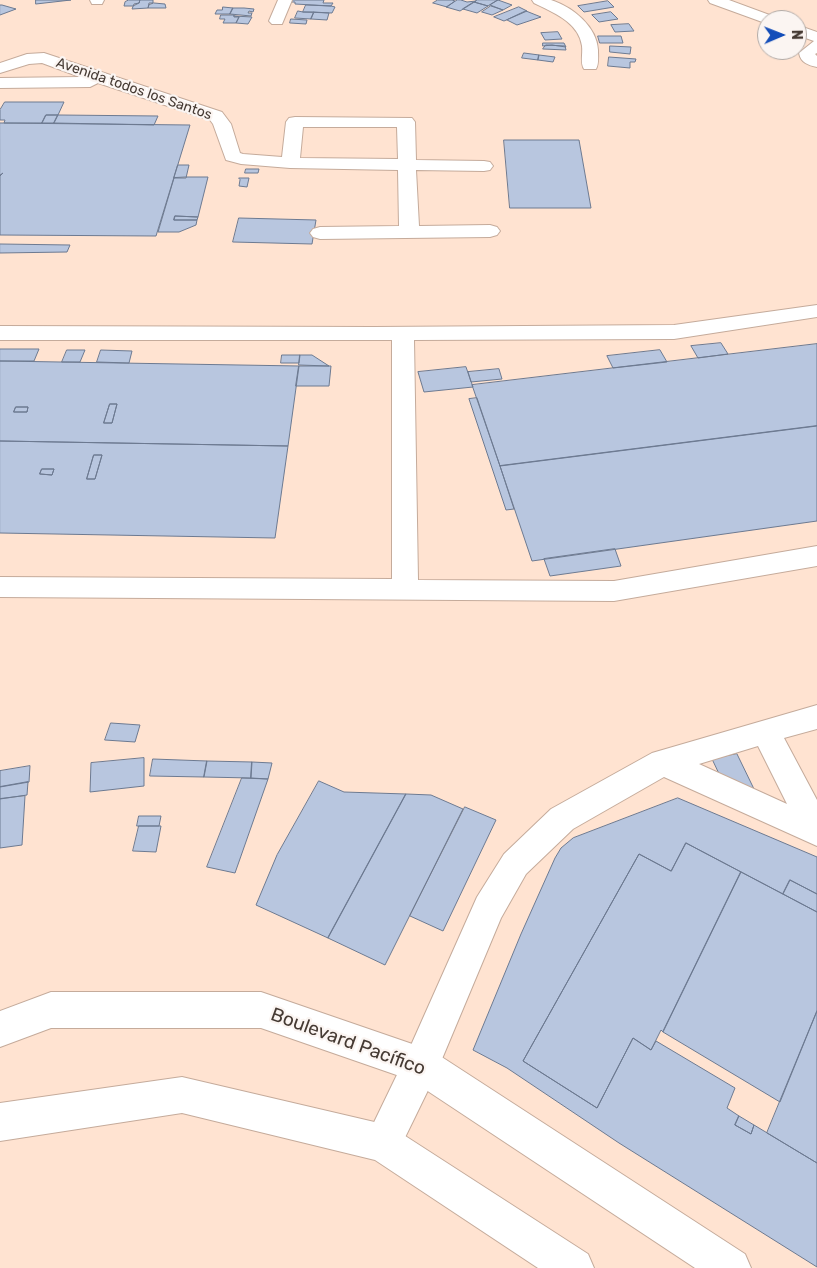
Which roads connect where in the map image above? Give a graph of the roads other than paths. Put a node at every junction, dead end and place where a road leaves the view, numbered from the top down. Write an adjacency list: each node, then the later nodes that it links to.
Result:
1 (285, 0): 7 (main road)
2 (539, 0): 10 (main road)
3 (716, 0): 5 (main road)
4 (752, 0): 5 (main road)
5 (735, 7): 6 (main road)
6 (757, 15)
7 (277, 21)
8 (817, 45): 9 (main road)
9 (817, 62)
10 (590, 66)
11 (0, 68): 12 (main road, Avenida todos los Santos)
12 (109, 82): 13 (main road); 14 (main road, Avenida todos los Santos)
13 (0, 83)
14 (290, 163): 15 (main road); 15 (main road)
15 (407, 165): 16 (main road); 19 (main road)
16 (484, 166)
17 (490, 231): 19 (main road)
18 (320, 232): 19 (main road)
19 (409, 232)
20 (817, 312): 22 (main road)
21 (0, 333): 22 (main road)
22 (403, 334): 25 (main road)
23 (817, 556): 25 (main road)
24 (0, 587): 25 (main road)
25 (405, 591)
26 (817, 717): 27 (main road)
27 (765, 731): 28 (main road); 29 (main road)
28 (663, 762): 29 (main road); 31 (main road)
29 (817, 832)
30 (0, 1029): 31 (main road, Boulevard Pacífico)
31 (421, 1065): 33 (main road); 35 (main road, Boulevard Pacífico)
32 (0, 1122): 33 (main road)
33 (383, 1143): 34 (main road)
34 (574, 1268)
35 (731, 1268)

